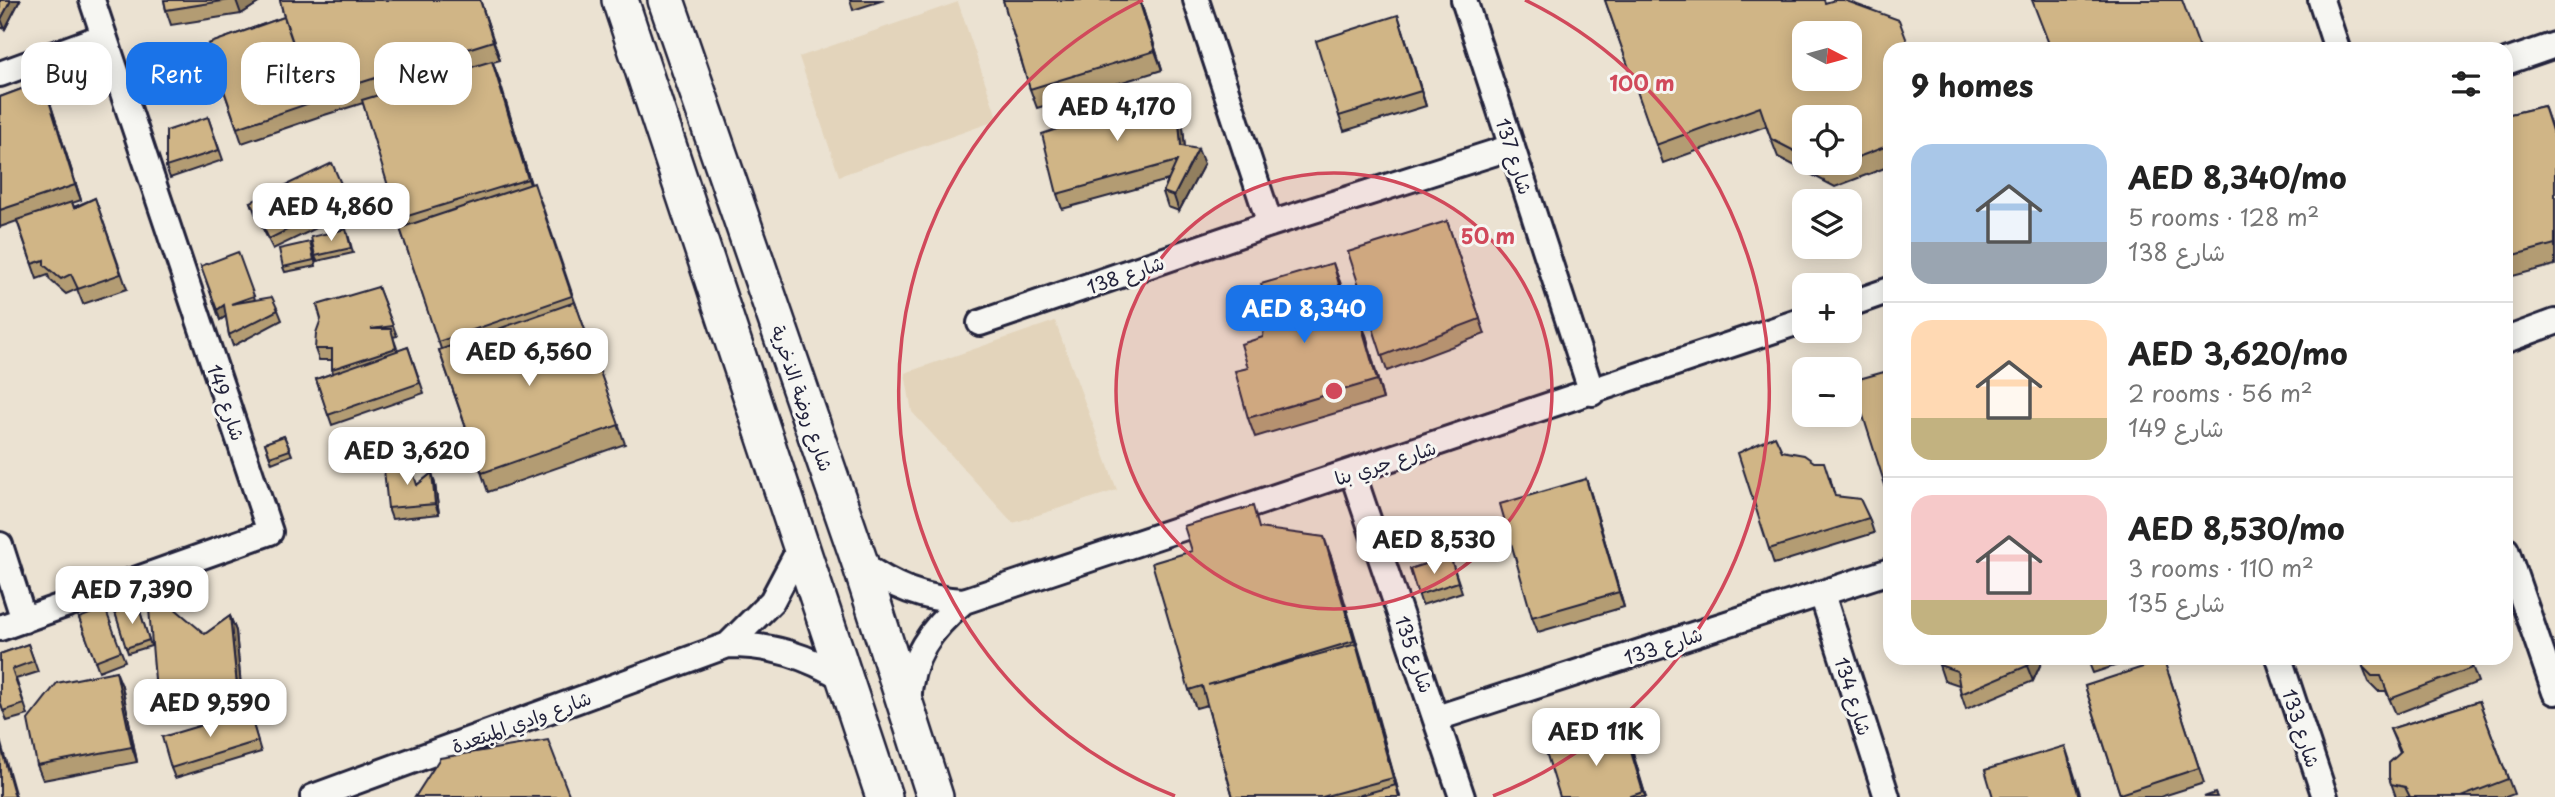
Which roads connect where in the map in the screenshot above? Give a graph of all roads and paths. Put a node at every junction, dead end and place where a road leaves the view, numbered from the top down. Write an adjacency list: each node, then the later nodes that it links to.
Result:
1 (92, 0): 7 (street, شارع 149)
2 (620, 0): 23 (street)
3 (666, 0): 24 (street, شارع روضة الذخرية)
4 (1196, 0): 13 (street)
5 (1464, 0): 12 (street, شارع 137)
6 (2321, 0): 8 (street)
7 (104, 36): 11 (street); 29 (street, شارع 149)
8 (2335, 42)
9 (2555, 45): 10 (street)
10 (2513, 60)
11 (0, 74)
12 (1512, 148): 13 (street, شارع 138); 20 (street, شارع 137)
13 (1270, 224): 17 (street, شارع 138)
14 (1883, 292): 15 (street)
15 (1862, 300)
16 (2555, 322): 19 (street)
17 (980, 323)
18 (1792, 324): 20 (street, شارع جري بنا)
19 (2513, 337)
20 (1592, 393): 21 (street, شارع جري بنا)
21 (1353, 472): 28 (street, شارع جري بنا); 36 (street, شارع 135)
22 (0, 545): 29 (street)
23 (801, 546): 31 (street, شارع وادي المبتعدة); 33 (street)
24 (860, 563): 28 (street, شارع جري بنا); 35 (street, شارع روضة الذخرية)
25 (2513, 570): 34 (street)
26 (1883, 573): 27 (street, شارع 133)
27 (1822, 594): 36 (street, شارع 133); 42 (street, شارع 134)
28 (964, 601): 35 (street, شارع جري بنا)
29 (24, 620): 30 (street, شارع 149)
30 (0, 628)
31 (728, 645): 33 (street, شارع وادي المبتعدة); 37 (street, شارع وادي المبتعدة)
32 (2281, 665): 43 (street, شارع 133)
33 (845, 679): 39 (street)
34 (2555, 692)
35 (908, 714): 40 (street, شارع روضة الذخرية)
36 (1437, 718): 41 (street, شارع 135)
37 (357, 790): 38 (street, شارع وادي المبتعدة)
38 (313, 797)
39 (884, 797)
40 (935, 797)
41 (1462, 797)
42 (1887, 797)
43 (2325, 797)

